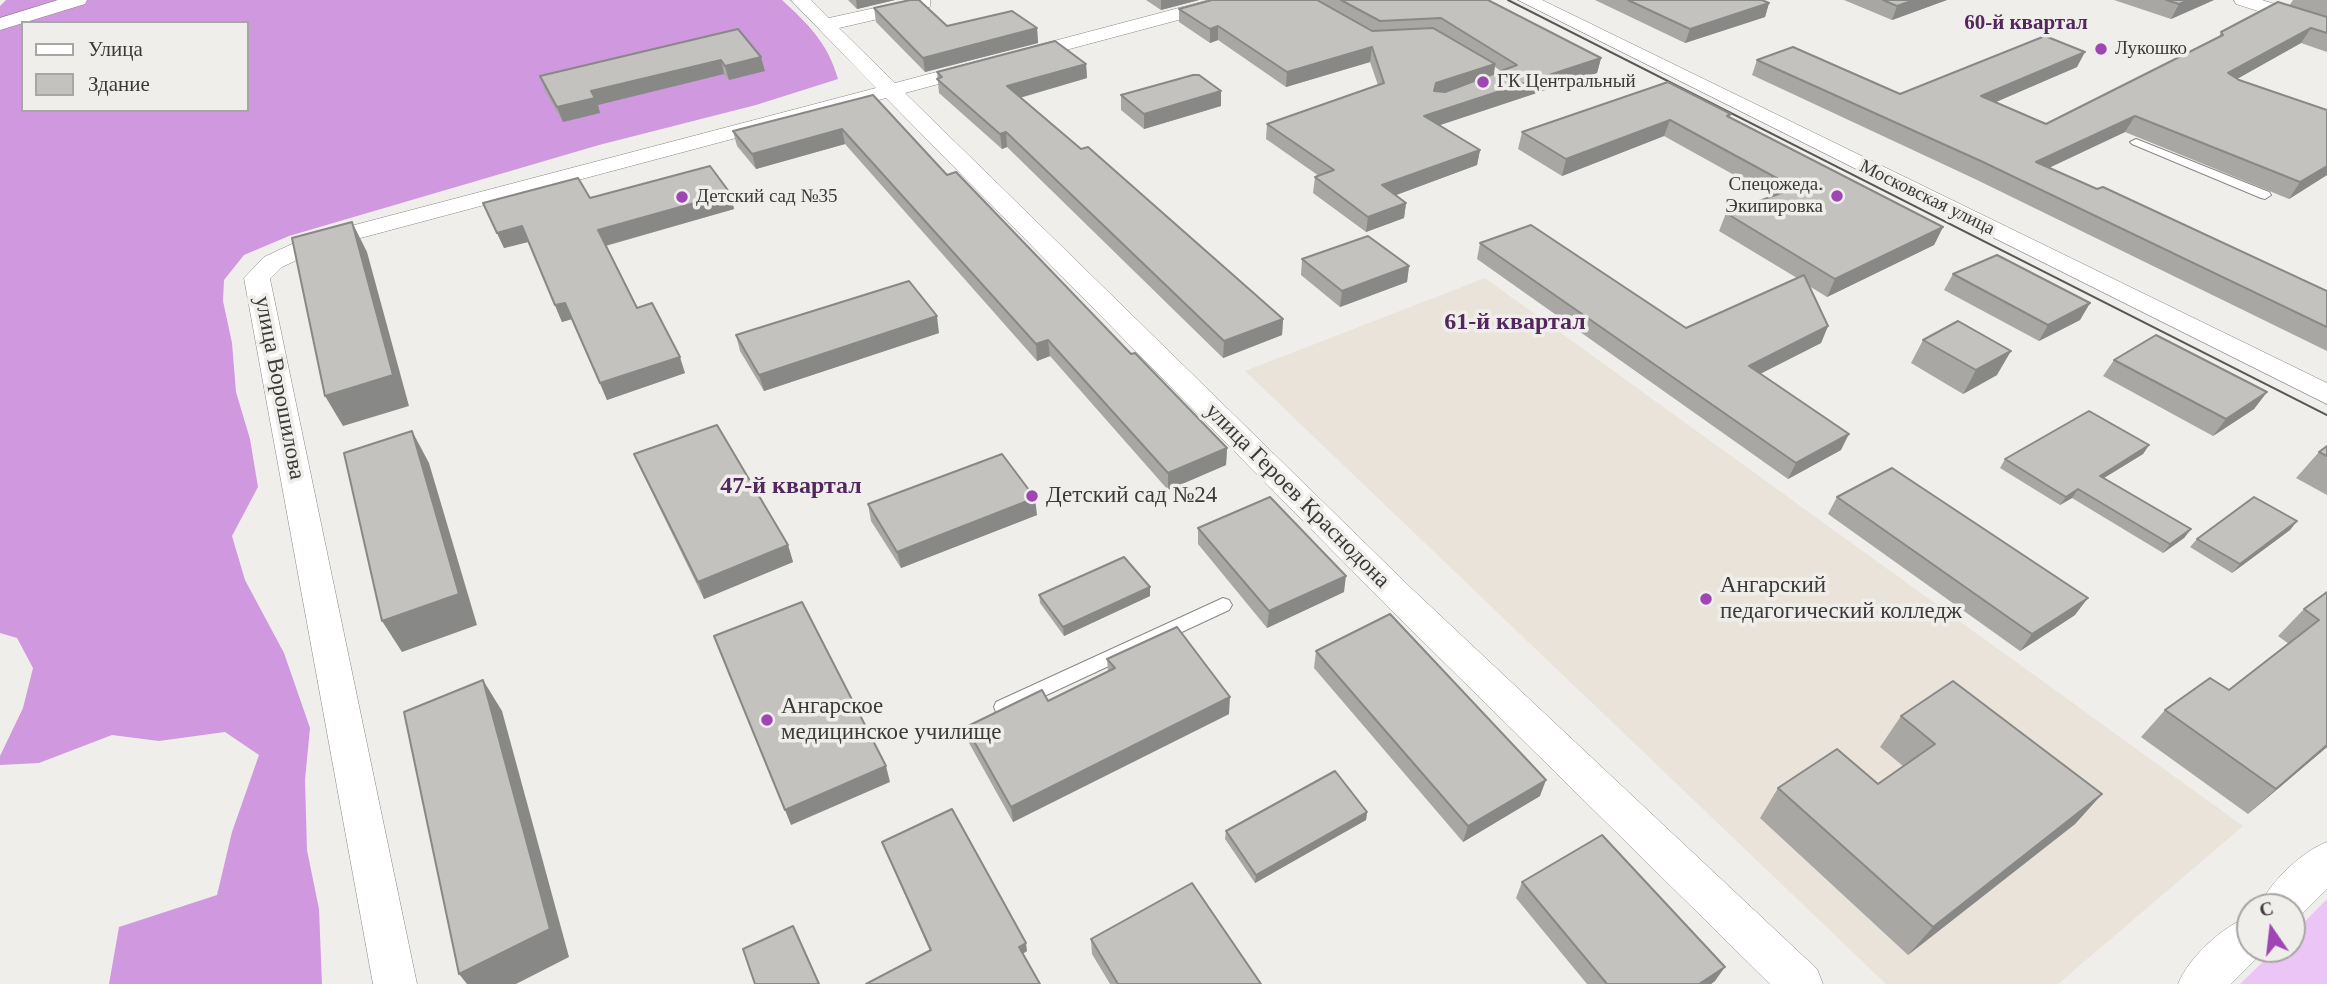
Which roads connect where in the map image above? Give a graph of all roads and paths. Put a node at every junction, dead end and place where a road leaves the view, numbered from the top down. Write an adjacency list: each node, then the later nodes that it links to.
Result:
1 (78, 0): 7 (street)
2 (800, 0): 8 (street, улица Героев Краснодона)
3 (1231, 0): 10 (street)
4 (1527, 0): 13 (street, Московская улица)
5 (2243, 0): 9 (street)
6 (923, 3): 8 (street)
7 (0, 24)
8 (825, 25): 10 (street, улица Героев Краснодона)
9 (2327, 27)
10 (890, 90): 19 (street, улица Ворошилова); 20 (street, улица Героев Краснодона)
11 (2136, 142): 12 (lane)
12 (2265, 195)
13 (2327, 395)
14 (1223, 605): 15 (lane)
15 (1003, 707)
16 (2327, 861): 17 (street)
17 (2294, 893)
18 (2236, 949): 21 (street)
19 (395, 984)
20 (1801, 984)
21 (2200, 984)

